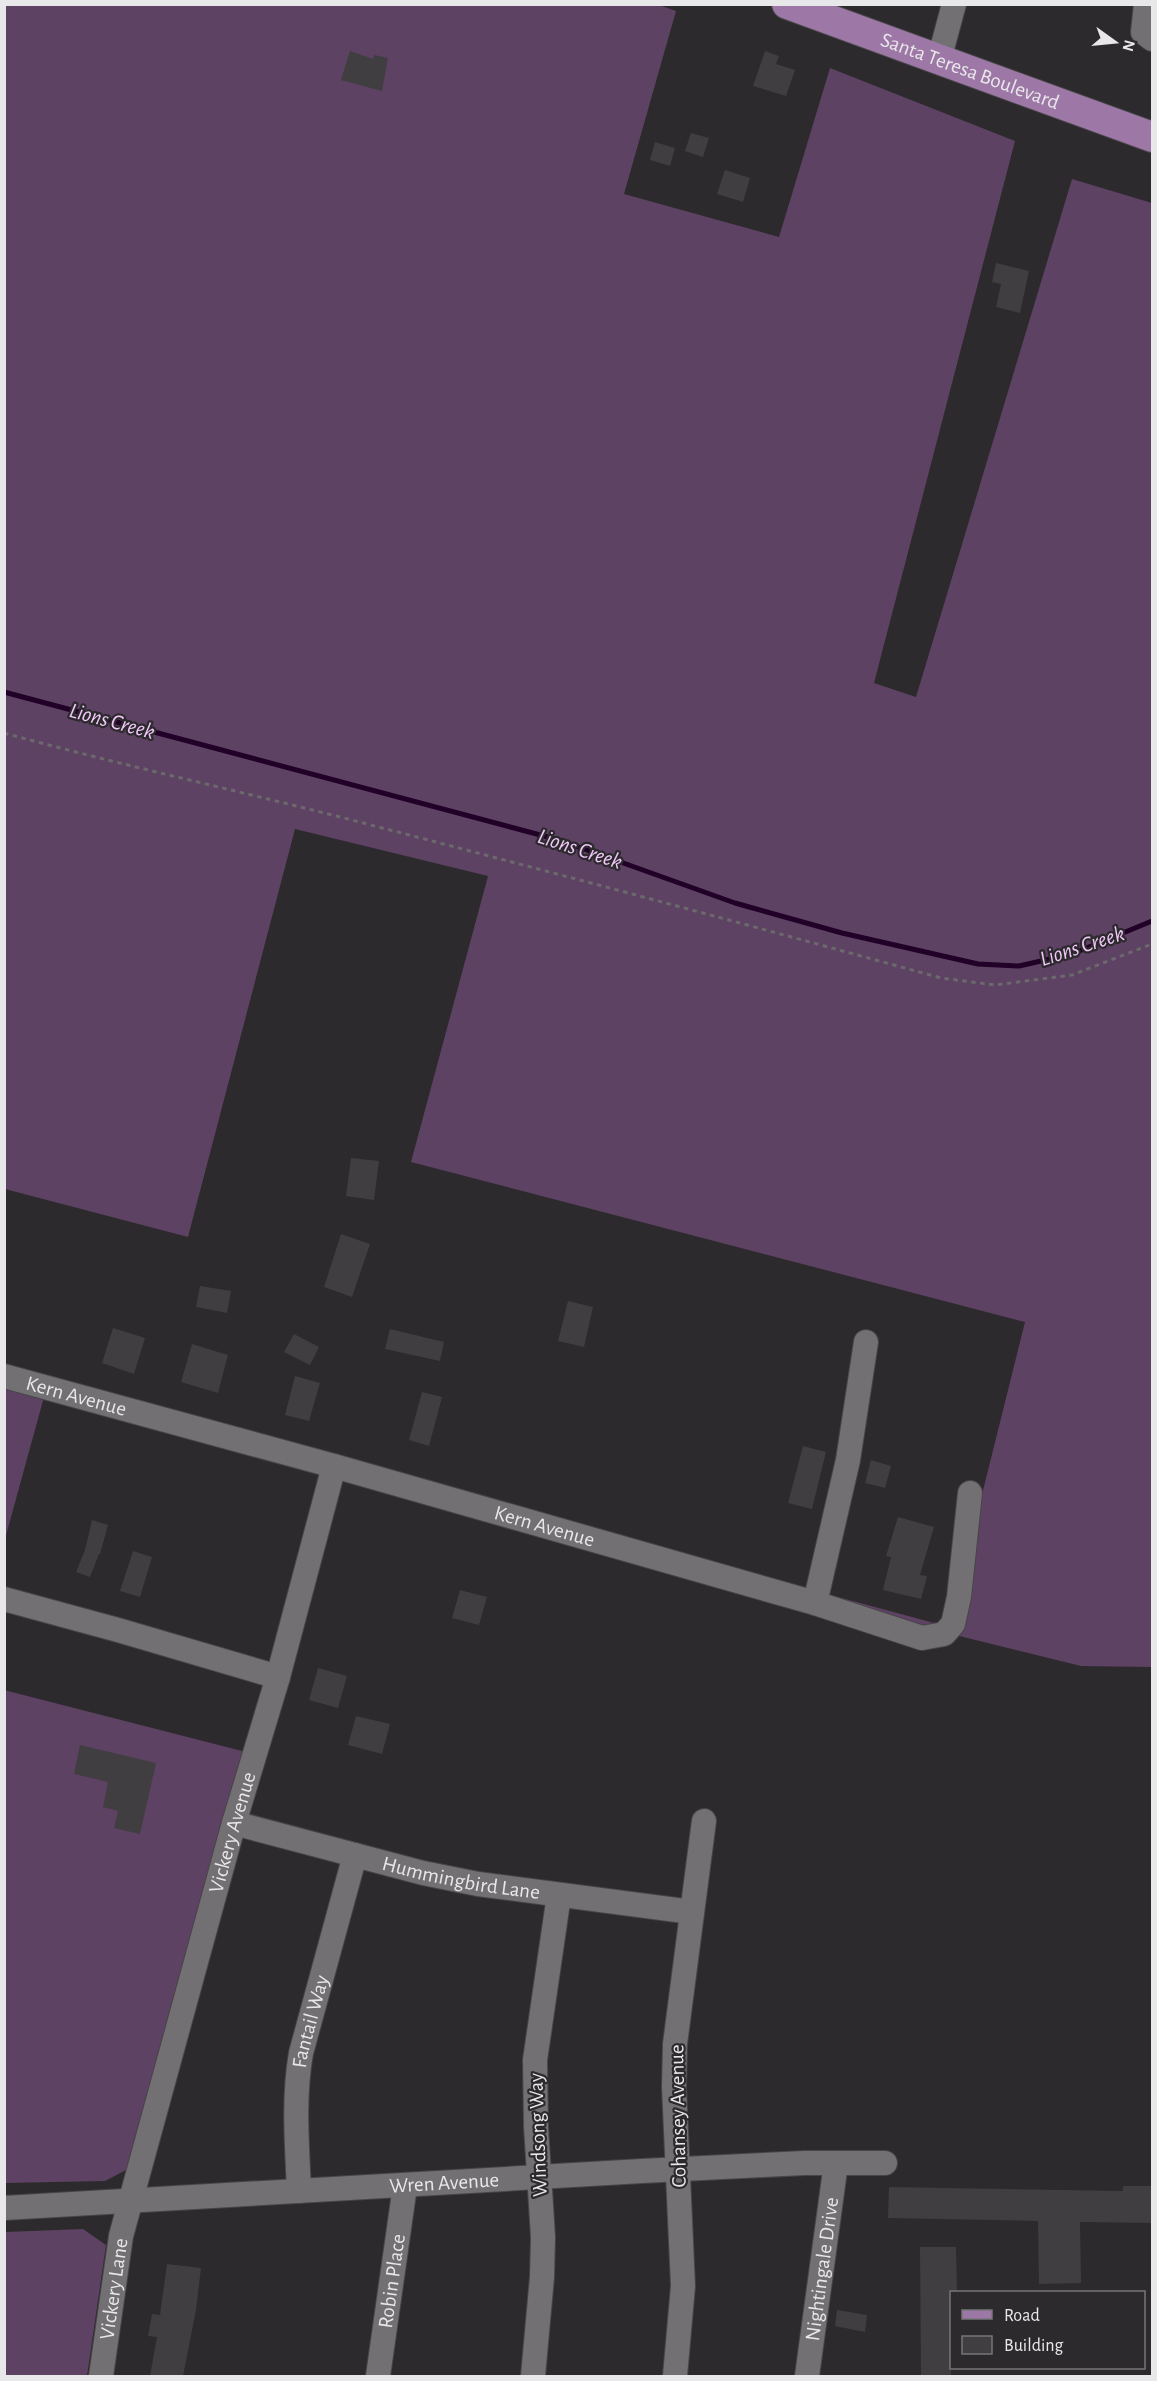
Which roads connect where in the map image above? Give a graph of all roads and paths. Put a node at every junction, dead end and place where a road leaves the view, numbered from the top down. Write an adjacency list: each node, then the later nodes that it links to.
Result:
1 (787, 4): 5 (main road, Santa Teresa Boulevard)
2 (954, 4): 5 (street)
3 (1146, 4): 4 (street)
4 (1148, 35)
5 (939, 60): 6 (main road, Santa Teresa Boulevard)
6 (1152, 137)
7 (4, 733): 8 (path)
8 (1152, 944)
9 (866, 1342): 14 (street)
10 (4, 1376): 11 (street, Kern Avenue)
11 (334, 1466): 14 (street, Kern Avenue); 15 (street, Vickery Avenue)
12 (970, 1493): 14 (street, Kern Avenue)
13 (4, 1599): 15 (street)
14 (815, 1603)
15 (278, 1677): 17 (street, Vickery Avenue)
16 (704, 1821): 20 (street, Cohansey Avenue)
17 (234, 1823): 18 (street, Hummingbird Lane); 27 (street, Vickery Avenue)
18 (355, 1855): 19 (street, Hummingbird Lane); 26 (street, Fantail Way)
19 (559, 1895): 20 (street, Hummingbird Lane); 24 (street, Windsong Way)
20 (692, 1912): 23 (street, Cohansey Avenue)
21 (836, 2163): 22 (street, Wren Avenue); 23 (street, Wren Avenue); 33 (street, Nightingale Drive)
22 (885, 2163)
23 (678, 2169): 24 (street, Wren Avenue); 32 (street, Cohansey Avenue)
24 (538, 2177): 25 (street, Wren Avenue); 31 (street, Windsong Way)
25 (405, 2186): 26 (street, Wren Avenue); 30 (street, Robin Place)
26 (298, 2191): 27 (street, Wren Avenue)
27 (130, 2202): 28 (street, Wren Avenue); 29 (street, Vickery Lane)
28 (4, 2208)
29 (101, 2376)
30 (378, 2376)
31 (534, 2376)
32 (675, 2376)
33 (807, 2376)

